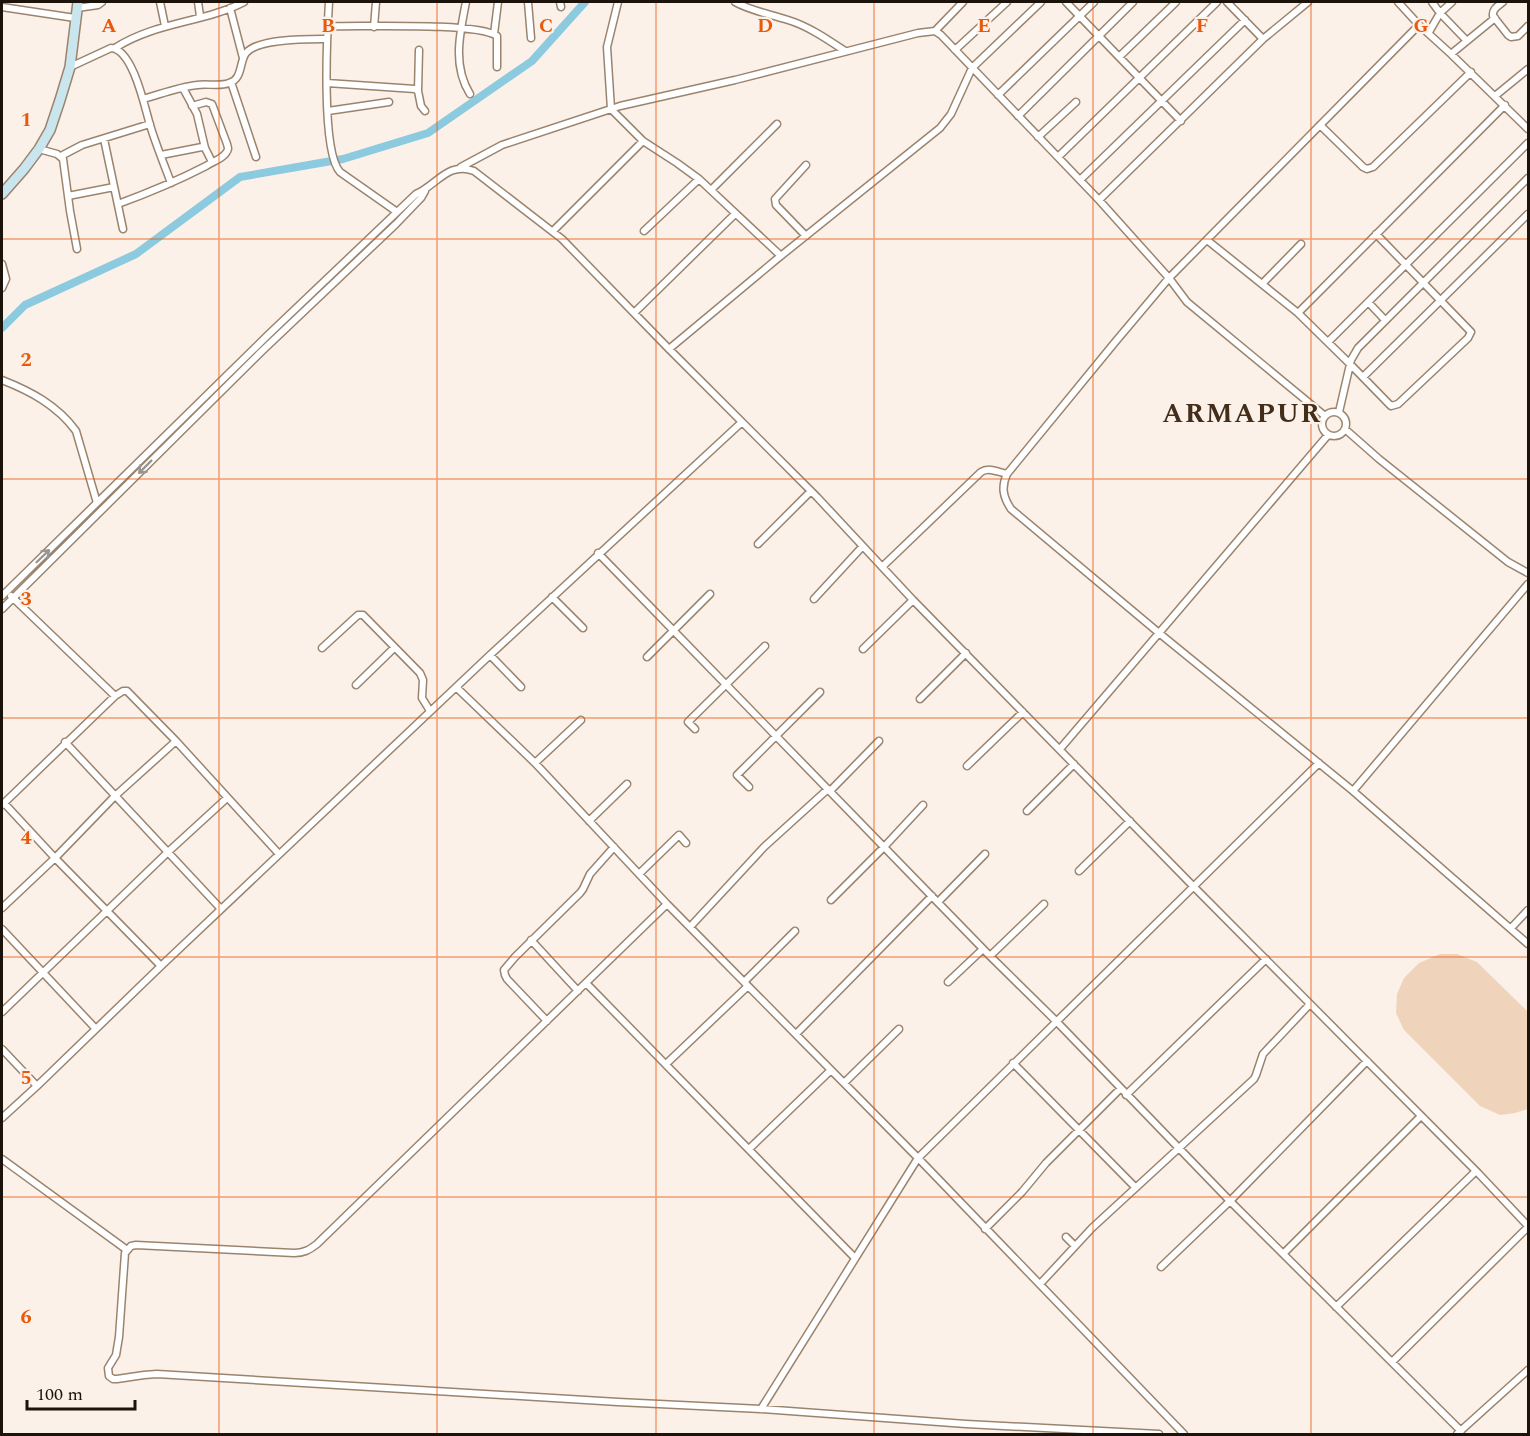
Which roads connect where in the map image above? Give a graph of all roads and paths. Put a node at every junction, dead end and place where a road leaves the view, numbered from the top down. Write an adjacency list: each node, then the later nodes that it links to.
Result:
1 (102, 2): 26 (street)
2 (160, 2): 36 (street)
3 (198, 2): 31 (street)
4 (244, 2): 28 (street)
5 (329, 2): 38 (street)
6 (376, 2): 39 (street)
7 (466, 2): 40 (street)
8 (498, 2): 43 (street)
9 (528, 2): 45 (street)
10 (618, 2): 75 (street)
11 (735, 2): 52 (street)
12 (963, 2): 41 (street)
13 (1007, 2): 51 (street)
14 (1041, 2): 58 (street)
15 (1066, 2): 30 (street)
16 (1094, 2): 30 (street)
17 (1133, 2): 44 (street)
18 (1176, 2): 54 (street)
19 (1216, 2): 61 (street)
20 (1227, 2): 34 (street)
21 (1308, 2): 47 (street)
22 (1398, 2): 35 (street)
23 (1432, 2): 29 (street)
24 (1452, 2): 29 (street)
25 (1503, 2): 33 (street)
26 (77, 4): 32 (street)
27 (2, 7): 32 (street)
28 (230, 8): 31 (street); 55 (street)
29 (1440, 13): 42 (street); 48 (street)
30 (1079, 15): 44 (street); 67 (street)
31 (200, 16): 36 (street)
32 (75, 18): 56 (street)
33 (1495, 18): 37 (street); 48 (street)
34 (1245, 20): 47 (street); 70 (street)
35 (1419, 25): 42 (street); 82 (street)
36 (165, 26): 49 (street)
37 (1528, 26)
38 (328, 27): 39 (street); 46 (street)
39 (374, 27): 40 (street)
40 (461, 28): 43 (street); 66 (street)
41 (935, 31): 51 (street); 52 (street)
42 (1429, 32): 53 (street)
43 (494, 34): 57 (street)
44 (1099, 36): 54 (street); 78 (street)
45 (531, 38)
46 (327, 39): 55 (street); 63 (street)
47 (1263, 39): 79 (street)
48 (1467, 41): 53 (street)
49 (115, 48): 56 (street); 69 (street)
50 (419, 50): 65 (street)
51 (955, 50): 58 (street)
52 (845, 51): 75 (street)
53 (1451, 54): 60 (street)
54 (1119, 57): 61 (street)
55 (243, 58): 62 (street)
56 (70, 67): 89 (street)
57 (497, 67)
58 (972, 68): 67 (street); 115 (street)
59 (1528, 69): 68 (street)
60 (1470, 72): 68 (street); 82 (street)
61 (1138, 77): 70 (street); 92 (street)
62 (231, 82): 64 (street); 93 (street)
63 (327, 83): 65 (street); 76 (street)
64 (183, 88): 69 (street); 74 (street)
65 (418, 91): 77 (street)
66 (470, 93)
67 (998, 95): 78 (street)
68 (1495, 96): 73 (street)
69 (143, 99): 80 (street)
70 (1161, 101): 79 (street); 99 (street)
71 (389, 102): 76 (street)
72 (1076, 102): 84 (street)
73 (1505, 105): 83 (street); 114 (street)
74 (192, 106): 88 (street); 94 (street)
75 (611, 109): 86 (street); 96 (street)
76 (328, 111): 108 (street)
77 (425, 111)
78 (1018, 116): 84 (street)
79 (1181, 121): 106 (street)
80 (150, 124): 85 (street); 90 (street)
81 (777, 124): 103 (street)
82 (1320, 125): 116 (street)
83 (1528, 129)
84 (1038, 137): 92 (street)
85 (104, 139): 91 (street); 101 (street)
86 (644, 141): 97 (street); 112 (street)
87 (1528, 143): 121 (street)
88 (205, 148): 90 (street); 94 (street)
89 (39, 149): 91 (street); 104 (street)
90 (161, 155): 100 (street)
91 (61, 156): 105 (street)
92 (1058, 157): 99 (street)
93 (256, 158)
94 (212, 162): 100 (street)
95 (806, 165): 115 (street)
96 (460, 167): 102 (street); 112 (street)
97 (699, 178): 103 (street); 113 (street)
98 (1528, 178): 123 (street)
99 (1080, 180): 106 (street)
100 (171, 183): 107 (street)
101 (114, 187): 105 (street); 107 (street)
102 (426, 190): 108 (street); 153 (street, one-way to 153)
103 (711, 190): 109 (street)
104 (2, 194)
105 (68, 196): 118 (street)
106 (1099, 200): 122 (street)
107 (118, 204): 111 (street)
108 (398, 212): 143 (street)
109 (735, 214): 119 (street); 128 (street)
110 (1528, 214): 126 (street)
111 (123, 229)
112 (553, 231): 128 (street)
113 (644, 231)
114 (1376, 234): 121 (street); 129 (street)
115 (806, 236): 119 (street)
116 (1207, 240): 122 (street); 124 (street)
117 (1301, 244): 124 (street)
118 (77, 249)
119 (781, 256): 132 (street)
120 (2, 264): 125 (street)
121 (1405, 265): 123 (street); 127 (street)
122 (1169, 278): 137 (street); 141 (street)
123 (1422, 283): 126 (street); 130 (street)
124 (1262, 284): 129 (street)
125 (2, 288)
126 (1440, 301): 134 (street); 134 (street)
127 (1368, 302): 130 (street); 131 (street)
128 (634, 313): 132 (street)
129 (1298, 313): 131 (street)
130 (1385, 320): 133 (street)
131 (1328, 342): 133 (street)
132 (669, 349): 138 (street)
133 (1350, 364): 134 (street); 136 (street)
134 (1363, 377)
135 (2, 380): 143 (street)
136 (1339, 412): 137 (street); 139 (street)
137 (1324, 416): 140 (street)
138 (742, 422): 142 (street); 146 (street)
139 (1346, 429): 140 (street); 148 (street)
140 (1328, 435): 159 (street)
141 (1007, 474): 147 (street); 159 (street)
142 (811, 491): 144 (street); 145 (street)
143 (98, 503): 150 (street, one-way to 143)
144 (758, 544)
145 (862, 547): 147 (street); 154 (street)
146 (598, 553): 152 (street); 158 (street)
147 (882, 567): 155 (street)
148 (1528, 573)
149 (1528, 584): 190 (street)
150 (4, 594): 153 (street)
151 (710, 594): 158 (street)
152 (552, 597): 157 (street); 165 (street)
153 (13, 598): 156 (street); 172 (street)
154 (814, 599)
155 (913, 600): 163 (street); 164 (street)
156 (2, 609)
157 (583, 628)
158 (674, 631): 166 (street); 167 (street)
159 (1159, 633): 182 (street); 184 (street)
160 (765, 646): 167 (street)
161 (322, 648): 162 (street)
162 (394, 648): 168 (street); 174 (street)
163 (863, 649)
164 (966, 653): 173 (street); 175 (street)
165 (490, 655): 169 (street); 170 (street)
166 (647, 657)
167 (726, 684): 177 (street); 178 (street)
168 (357, 685)
169 (456, 687): 174 (street); 183 (street)
170 (521, 687)
171 (820, 692): 178 (street)
172 (115, 696): 179 (street); 181 (street)
173 (920, 699)
174 (430, 711): 202 (street)
175 (1023, 712): 182 (street); 186 (street)
176 (580, 720): 183 (street)
177 (695, 729)
178 (776, 736): 188 (street); 189 (street)
179 (176, 741): 191 (street); 192 (street)
180 (879, 741): 189 (street)
181 (65, 742): 191 (street); 193 (street)
182 (1060, 749): 185 (street)
183 (535, 763): 196 (street)
184 (1319, 763): 190 (street); 207 (street)
185 (1074, 764): 195 (street); 197 (street)
186 (967, 766)
187 (627, 784): 196 (street)
188 (749, 787)
189 (829, 790): 200 (street); 217 (street)
190 (1353, 791): 218 (street)
191 (116, 796): 201 (street); 204 (street)
192 (227, 798): 201 (street); 202 (street)
193 (3, 804): 204 (street)
194 (923, 805): 200 (street)
195 (1028, 811)
196 (589, 820): 199 (street)
197 (1130, 821): 205 (street); 207 (street)
198 (686, 843): 206 (street)
199 (614, 847): 206 (street); 221 (street)
200 (885, 847): 208 (street); 209 (street)
201 (168, 852): 214 (street); 216 (street)
202 (279, 854): 214 (street)
203 (985, 854): 210 (street)
204 (55, 858): 213 (street); 216 (street)
205 (1079, 871)
206 (639, 874): 211 (street)
207 (1194, 886): 225 (street); 235 (street)
208 (932, 896): 210 (street); 238 (street)
209 (831, 900)
210 (938, 902): 223 (street)
211 (668, 904): 217 (street); 229 (street)
212 (1044, 904): 224 (street)
213 (2, 908)
214 (221, 909): 226 (street)
215 (1528, 910): 218 (street)
216 (107, 912): 226 (street); 227 (street)
217 (690, 927): 230 (street)
218 (1511, 928): 222 (street)
219 (2, 929): 227 (street)
220 (795, 931): 230 (street)
221 (531, 940): 231 (street); 234 (street)
222 (1528, 944)
223 (983, 949): 224 (street); 228 (street)
224 (990, 956): 235 (street)
225 (1266, 959): 232 (street); 247 (street)
226 (161, 966): 236 (street)
227 (42, 972): 233 (street); 236 (street)
228 (948, 982)
229 (586, 983): 231 (street); 242 (street)
230 (746, 984): 238 (street); 242 (street)
231 (578, 991): 234 (street)
232 (1310, 1004): 240 (street); 252 (street)
233 (2, 1012)
234 (547, 1021): 262 (street)
235 (1056, 1021): 241 (street); 246 (street)
236 (96, 1029): 245 (street)
237 (899, 1029): 244 (street)
238 (796, 1034): 243 (street)
239 (2, 1049): 245 (street)
240 (1367, 1061): 248 (street); 257 (street)
241 (1013, 1063): 250 (street); 253 (street)
242 (666, 1064): 251 (street)
243 (831, 1070): 244 (street); 251 (street)
244 (844, 1083): 253 (street)
245 (37, 1086): 249 (street)
246 (1120, 1089): 247 (street); 250 (street)
247 (1126, 1095): 252 (street)
248 (1421, 1116): 255 (street); 263 (street)
249 (2, 1118)
250 (1079, 1130): 256 (street); 259 (street)
251 (748, 1149): 264 (street)
252 (1179, 1149): 256 (street); 257 (street)
253 (918, 1158): 259 (street); 264 (street)
254 (2, 1159): 262 (street)
255 (1476, 1171): 258 (street); 267 (street)
256 (1135, 1187): 261 (street)
257 (1230, 1201): 263 (street); 265 (street)
258 (1528, 1227): 268 (street)
259 (986, 1229): 266 (street)
260 (1066, 1237): 261 (street)
261 (1075, 1246): 266 (street)
262 (127, 1250): 270 (street)
263 (1283, 1254): 267 (street)
264 (855, 1257): 270 (street)
265 (1161, 1267)
266 (1040, 1284): 273 (street)
267 (1336, 1307): 268 (street)
268 (1392, 1362): 271 (street)
269 (1528, 1370): 271 (street)
270 (760, 1409): 272 (street)
271 (1459, 1433)
272 (1159, 1434)
273 (1184, 1434)

